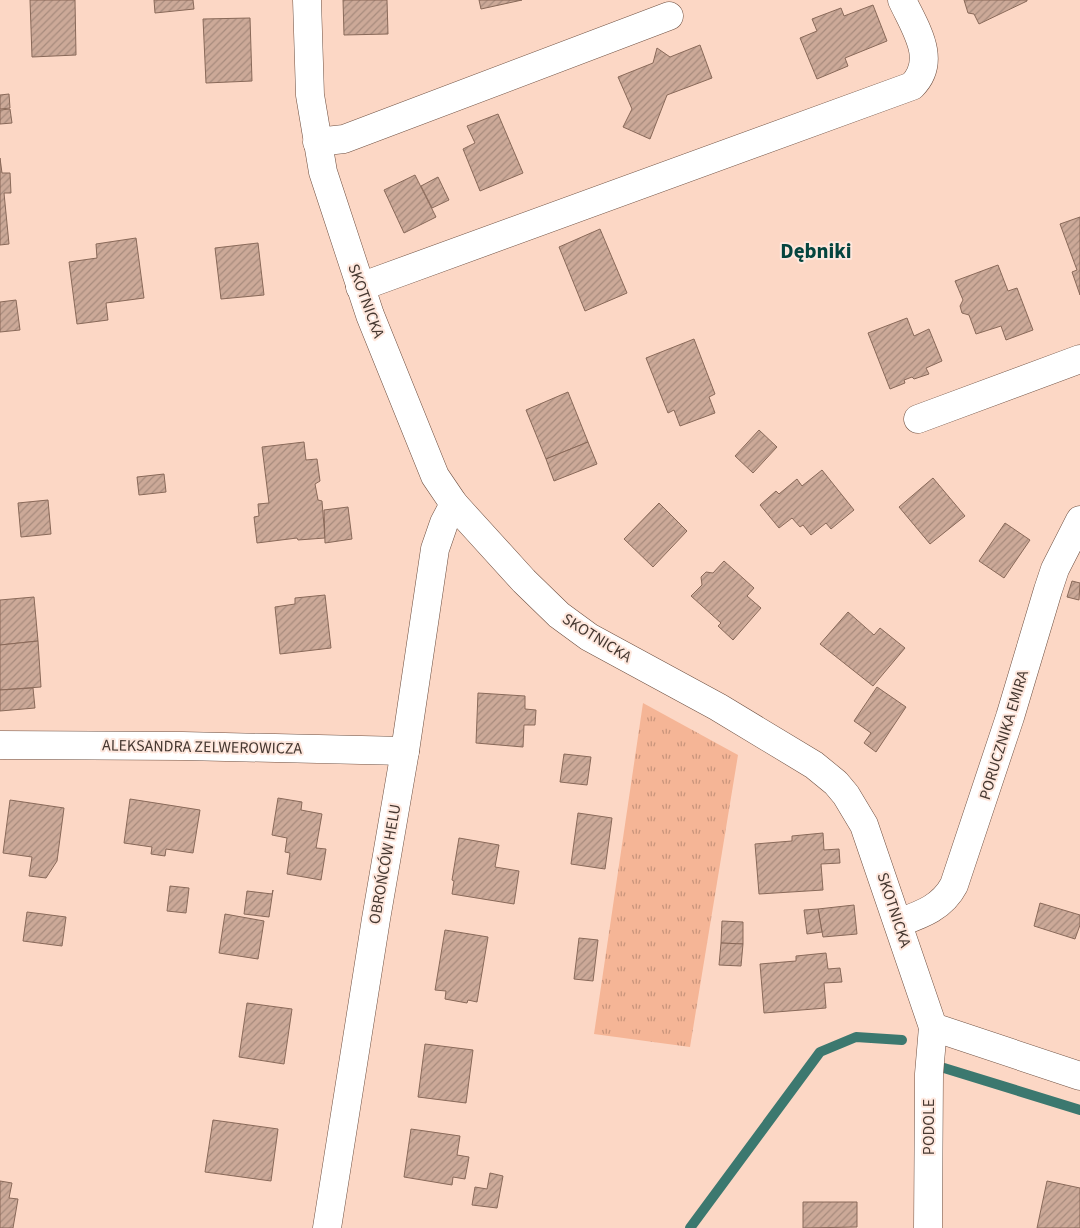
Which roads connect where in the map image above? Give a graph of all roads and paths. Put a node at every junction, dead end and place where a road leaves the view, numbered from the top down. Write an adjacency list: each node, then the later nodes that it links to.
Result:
1 (307, 0): 4 (street, SKOTNICKA)
2 (902, 0): 5 (street)
3 (668, 16): 4 (street)
4 (317, 142): 5 (street, SKOTNICKA)
5 (360, 287): 8 (street, SKOTNICKA)
6 (1080, 359): 7 (street)
7 (918, 419)
8 (454, 504): 11 (street, OBROŃCÓW HELU); 12 (street, SKOTNICKA)
9 (1080, 520): 12 (street, PORUCZNIKA EMIRA)
10 (0, 745): 11 (street, ALEKSANDRA ZELWEROWICZA)
11 (405, 751): 15 (street, OBROŃCÓW HELU)
12 (898, 923): 13 (street, SKOTNICKA)
13 (932, 1027): 14 (street); 16 (street, PODOLE)
14 (1080, 1076)
15 (327, 1228)
16 (928, 1228)

